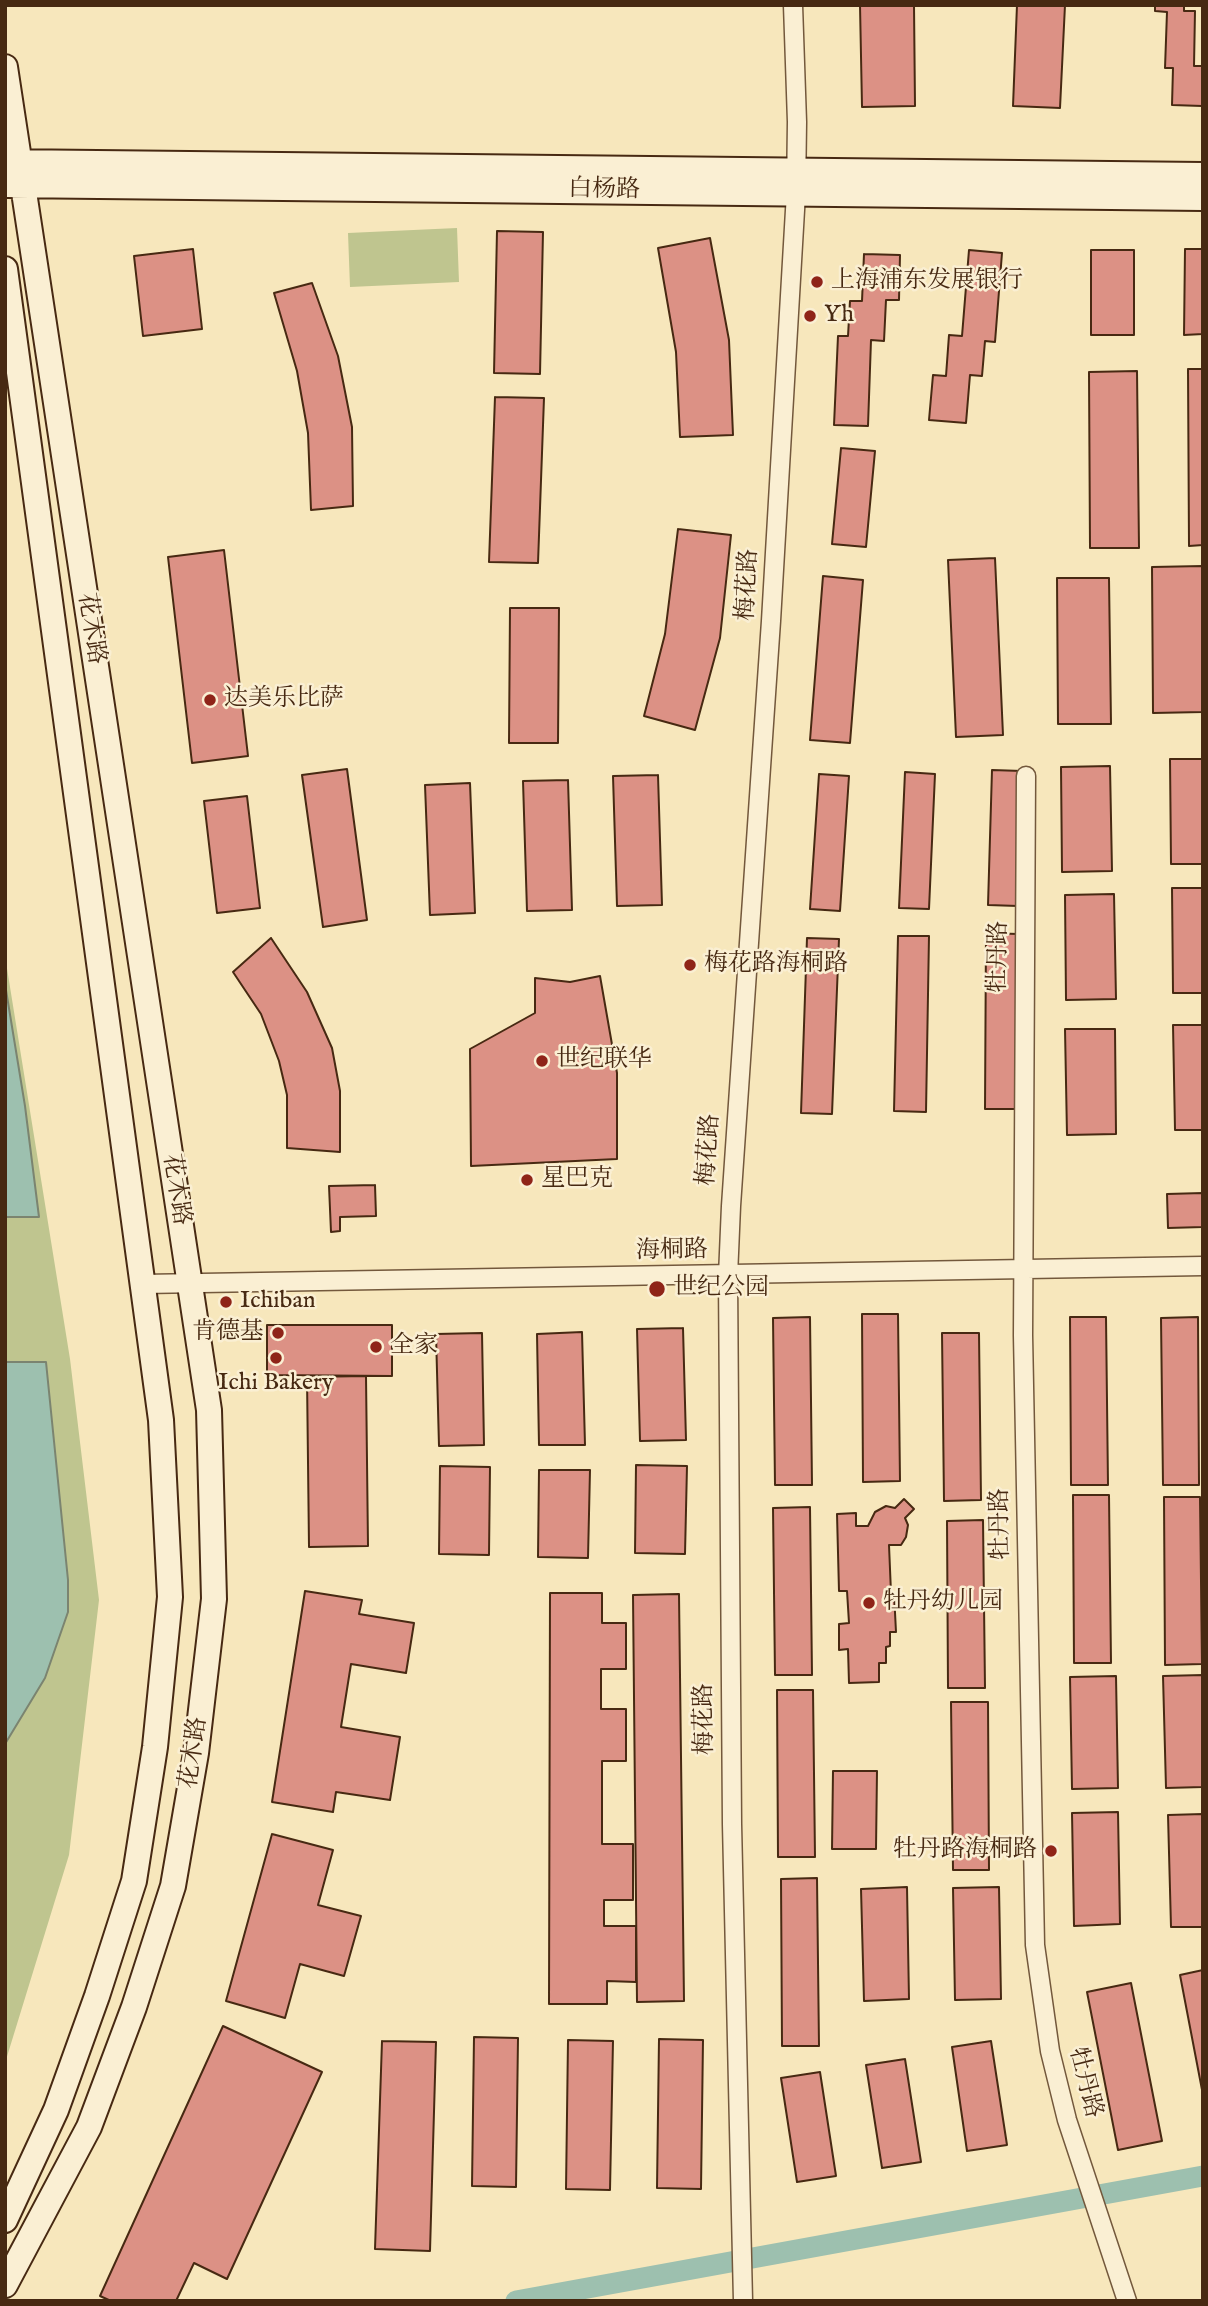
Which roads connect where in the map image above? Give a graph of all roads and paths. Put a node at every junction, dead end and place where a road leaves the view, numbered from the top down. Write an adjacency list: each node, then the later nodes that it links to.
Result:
1 (793, 5): 5 (street, 梅花路)
2 (5, 66): 3 (main road, 花木路)
3 (13, 174): 5 (main road, 白杨路); 13 (main road, 花木路)
4 (1203, 175): 5 (main road, 白杨路)
5 (796, 182): 6 (main road, 白杨路); 11 (street, 梅花路)
6 (1203, 198)
7 (5, 269): 12 (main road, 花木路)
8 (1026, 776): 10 (street, 牡丹路)
9 (1203, 1266): 10 (street, 海桐路)
10 (1023, 1271): 11 (street, 海桐路); 17 (street, 牡丹路)
11 (728, 1276): 13 (street, 海桐路); 16 (street, 梅花路)
12 (143, 1284): 13 (street, 海桐路); 14 (main road, 花木路)
13 (190, 1284): 15 (main road, 花木路)
14 (5, 2220)
15 (5, 2285)
16 (743, 2301)
17 (1127, 2301)

